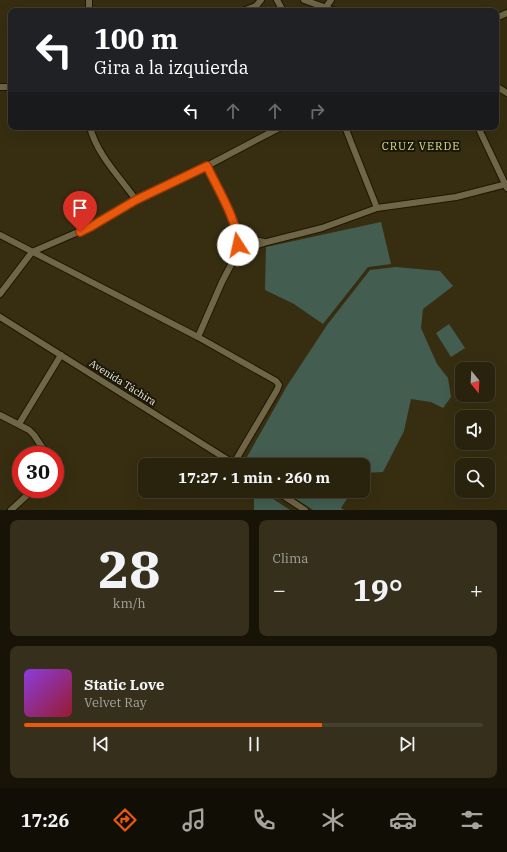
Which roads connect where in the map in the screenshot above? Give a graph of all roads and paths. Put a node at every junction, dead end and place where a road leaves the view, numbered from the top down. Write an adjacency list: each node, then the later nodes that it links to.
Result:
1 (261, 0): 5 (street)
2 (304, 0): 4 (street)
3 (332, 0): 4 (street)
4 (326, 7)
5 (251, 8)
6 (91, 130): 12 (street)
7 (275, 130): 10 (street)
8 (346, 130): 13 (street)
9 (479, 130): 11 (street)
10 (207, 166): 12 (street); 14 (street)
11 (506, 185): 13 (street)
12 (136, 200): 17 (street)
13 (377, 208): 16 (street)
14 (233, 221): 16 (street); 18 (street)
15 (0, 235): 17 (street)
16 (265, 242): 18 (street)
17 (32, 252): 19 (street); 21 (street)
18 (234, 259): 21 (street)
19 (0, 294)
20 (0, 316): 22 (street, Avenida Táchira)
21 (198, 337): 27 (street)
22 (61, 355): 24 (street); 26 (street, Avenida Táchira)
23 (0, 415): 24 (street)
24 (19, 424): 25 (street)
25 (41, 446)
26 (225, 458)
27 (238, 458)
28 (24, 498): 30 (street)
29 (287, 498): 31 (street)
30 (11, 510)
31 (305, 510)

